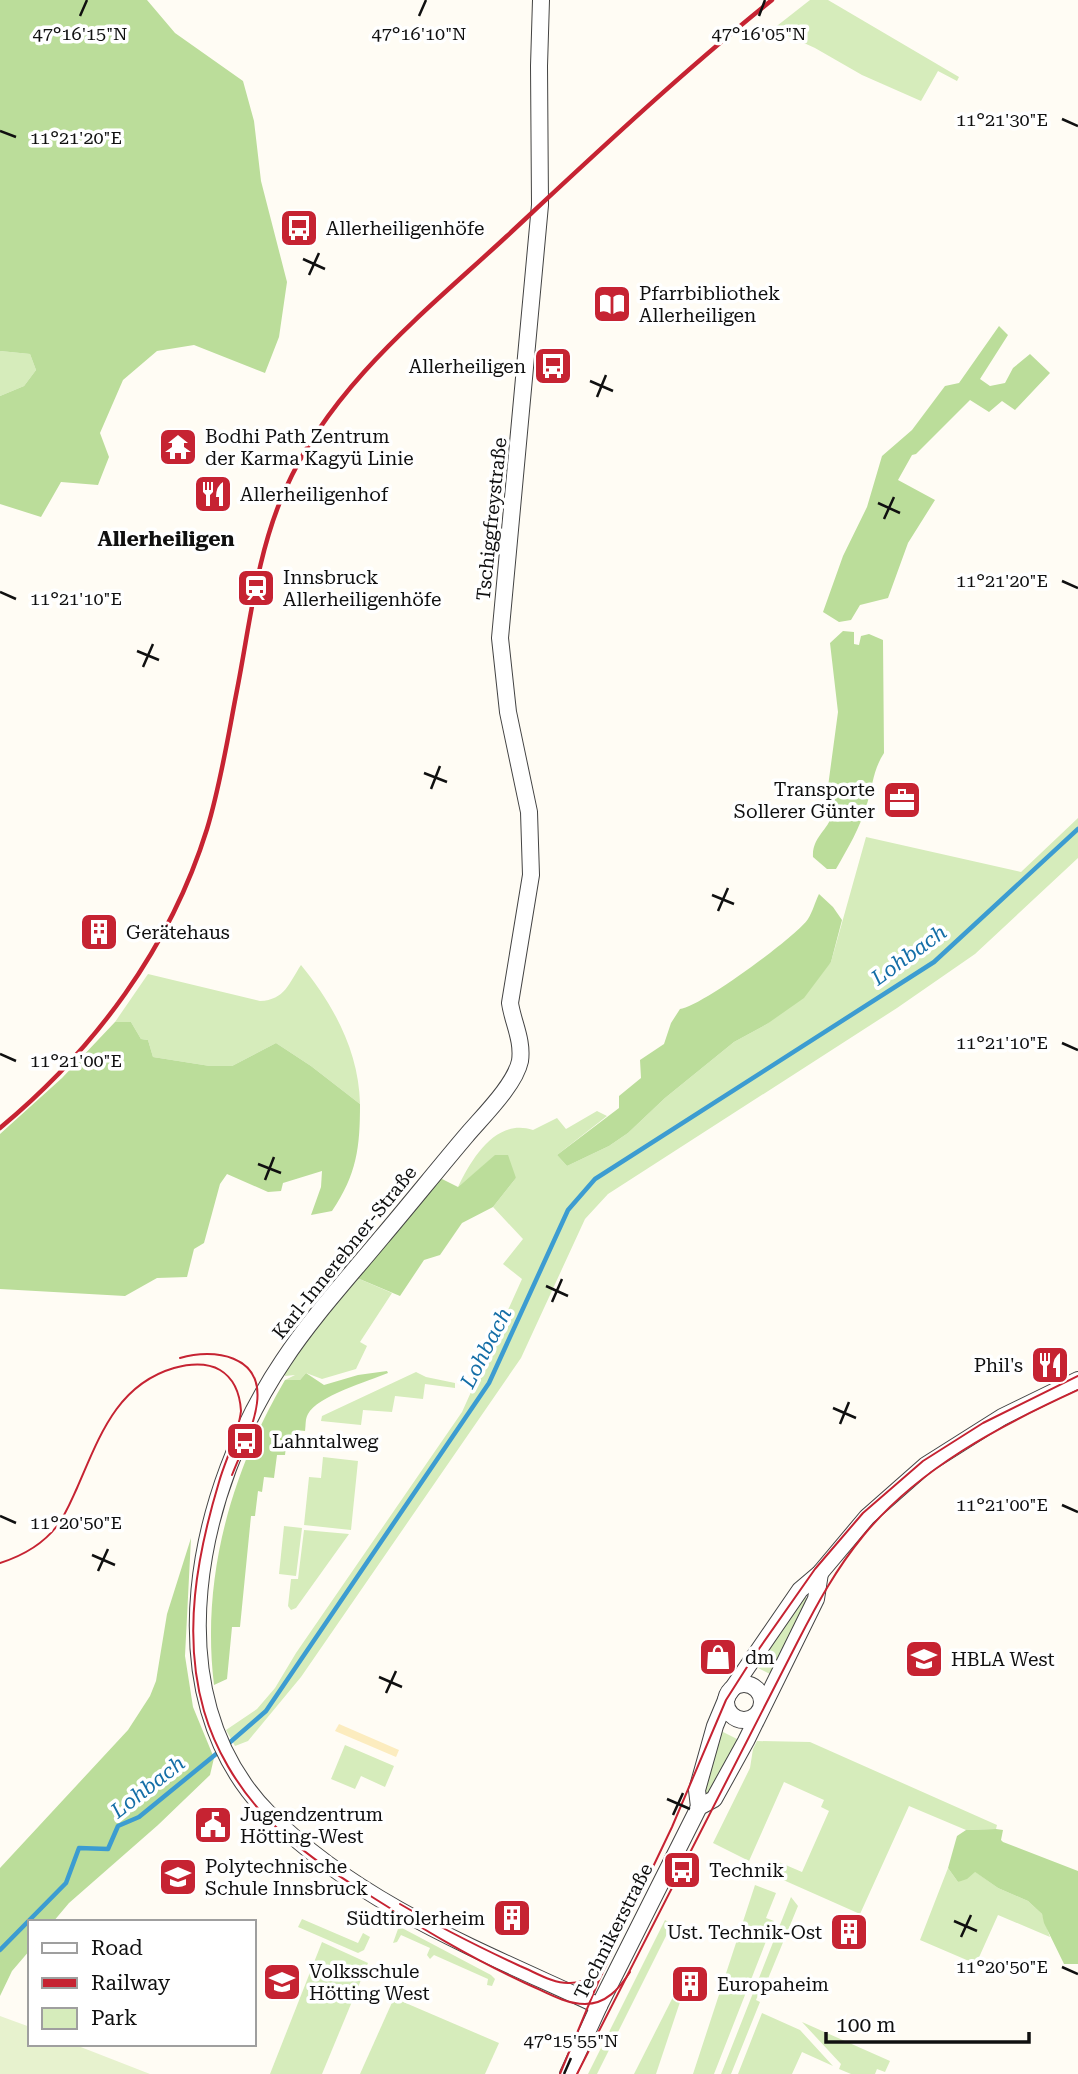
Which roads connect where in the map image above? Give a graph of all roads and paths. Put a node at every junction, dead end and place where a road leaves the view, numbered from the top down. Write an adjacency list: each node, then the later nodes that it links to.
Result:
1 (541, 0): 2 (street, Tschiggfreystraße)
2 (520, 1038): 8 (street, Karl-Innerebner-Straße)
3 (1078, 1380): 4 (street, Technikerstraße)
4 (820, 1573): 5 (street, Technikerstraße); 6 (street, Technikerstraße)
5 (730, 1697): 6 (street); 6 (street); 7 (street, Technikerstraße)
6 (760, 1710): 7 (street, Technikerstraße)
7 (699, 1807): 8 (street, Technikerstraße)
8 (599, 2006): 9 (street, Technikerstraße)
9 (568, 2074)

